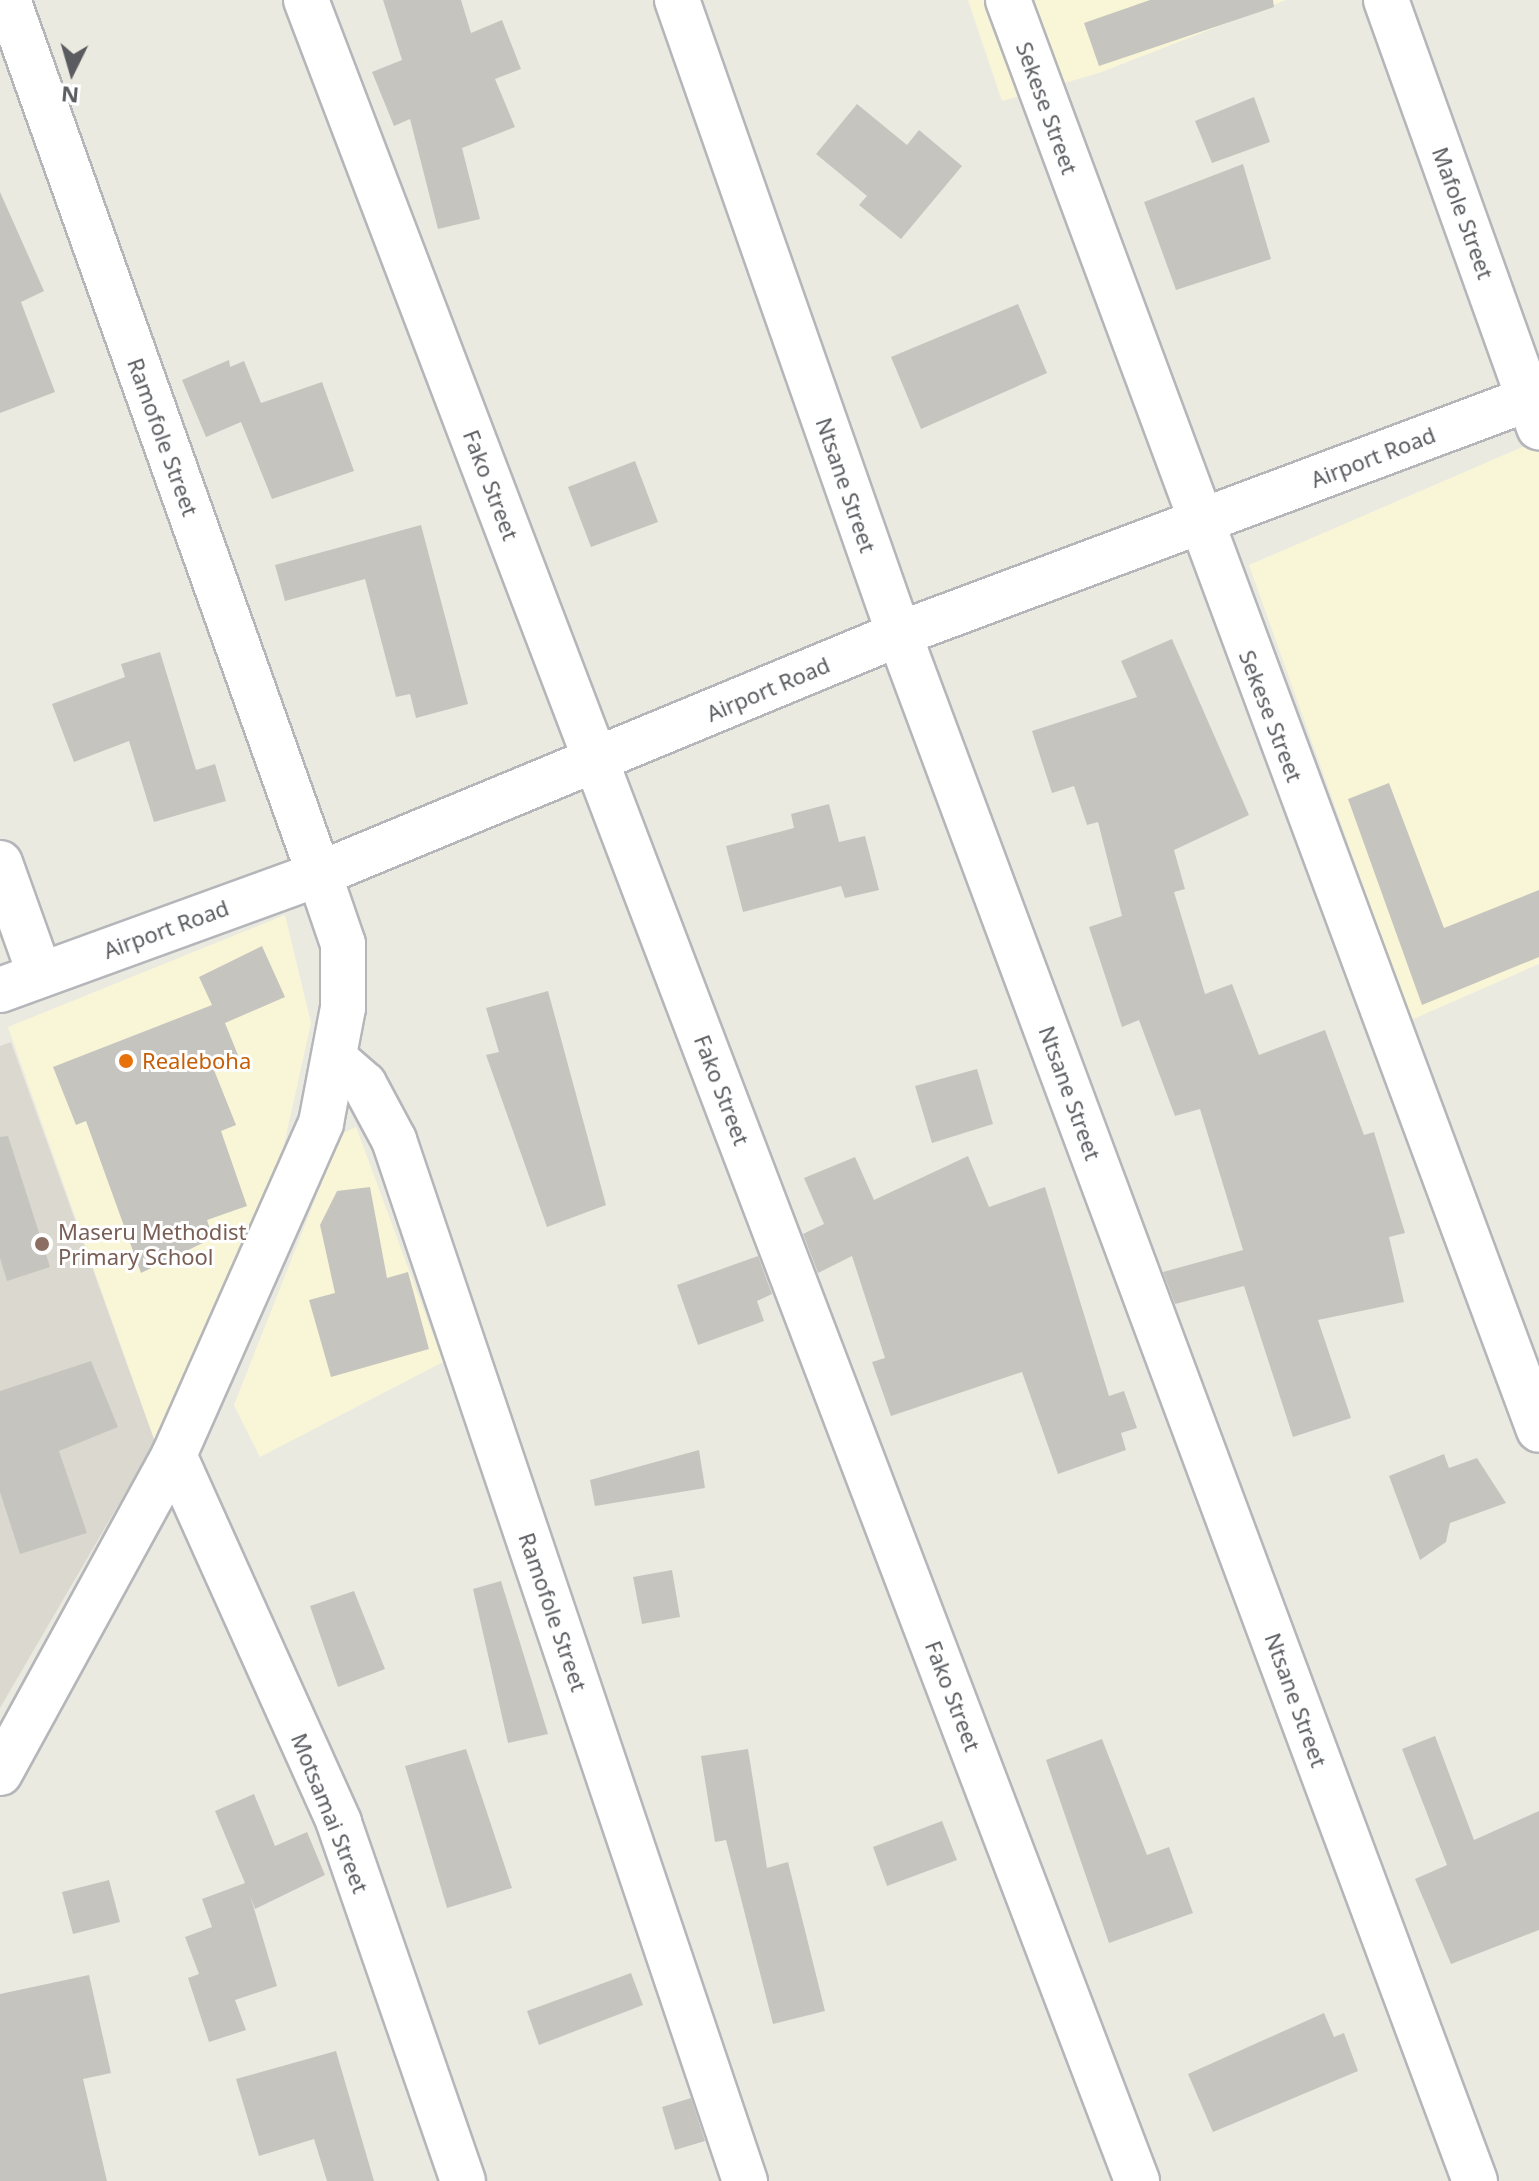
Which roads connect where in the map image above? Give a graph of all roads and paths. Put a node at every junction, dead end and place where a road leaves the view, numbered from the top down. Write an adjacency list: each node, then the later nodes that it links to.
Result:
1 (8, 0): 11 (street, Ramofole Street)
2 (306, 0): 9 (street, Fako Street)
3 (677, 0): 8 (street, Ntsane Street)
4 (1008, 0): 7 (street, Sekese Street)
5 (1386, 0): 6 (street, Mafole Street)
6 (1536, 407): 7 (street, Airport Road)
7 (1198, 524): 8 (street, Airport Road); 14 (street, Sekese Street)
8 (899, 634): 9 (street, Airport Road); 20 (street, Ntsane Street)
9 (597, 761): 11 (street, Airport Road); 19 (street, Fako Street)
10 (0, 863): 12 (street)
11 (319, 874): 12 (street, Airport Road); 13 (street, Ramofole Street)
12 (20, 982)
13 (334, 1058): 15 (street, Ramofole Street); 18 (street, Ramofole Street)
14 (1539, 1430)
15 (174, 1455): 16 (street, Ramofole Street); 17 (street, Motsamai Street)
16 (0, 1773)
17 (463, 2181)
18 (745, 2181)
19 (1137, 2181)
20 (1475, 2181)

